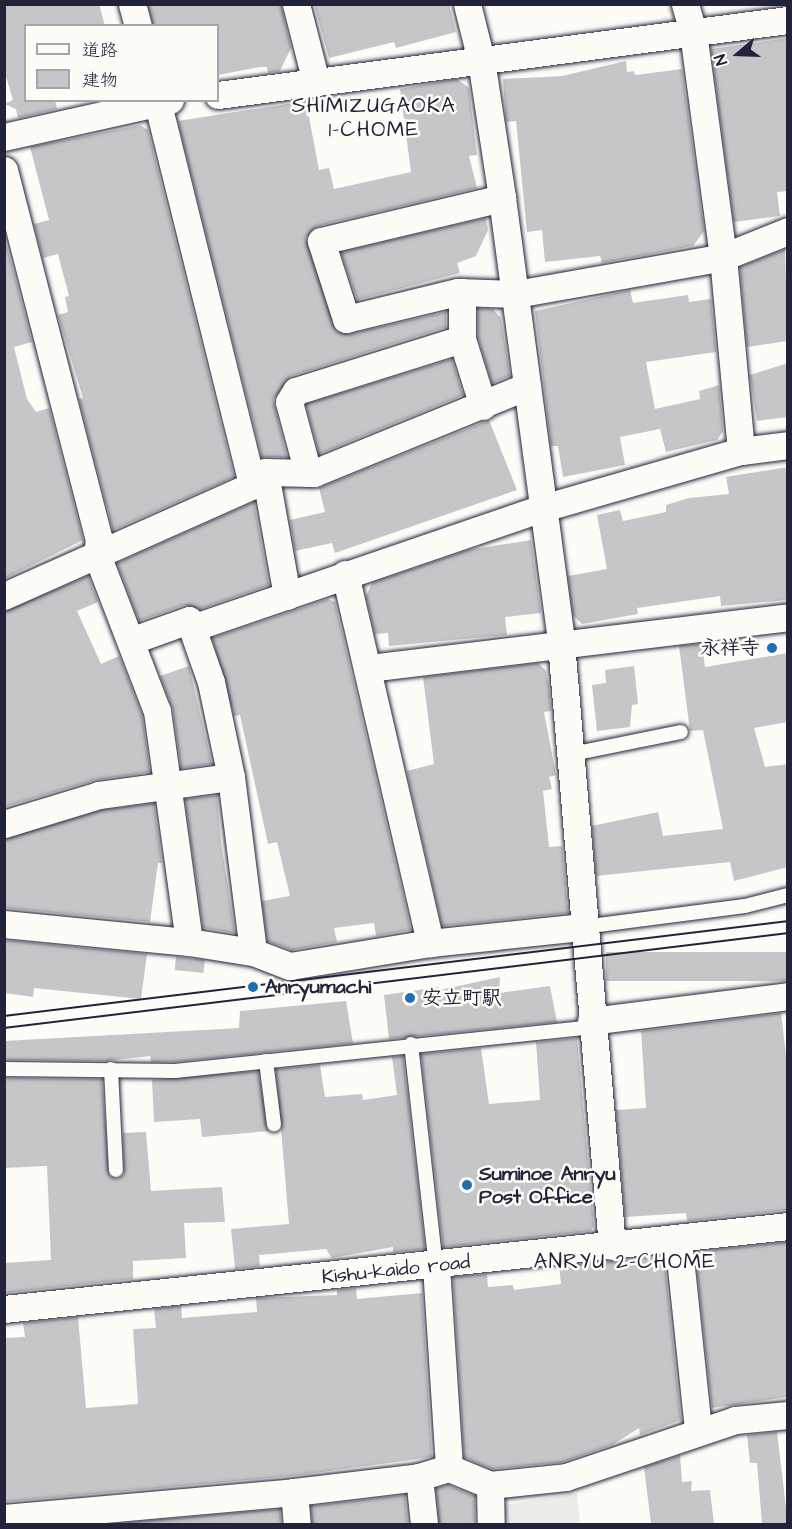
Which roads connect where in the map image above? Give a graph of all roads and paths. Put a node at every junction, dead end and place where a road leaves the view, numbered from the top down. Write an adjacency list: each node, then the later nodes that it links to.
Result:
1 (132, 4): 6 (street)
2 (296, 4): 9 (street)
3 (467, 4): 8 (street)
4 (685, 4): 7 (street)
5 (788, 20): 7 (street)
6 (137, 24)
7 (693, 32): 8 (street); 17 (street)
8 (481, 60): 9 (street); 15 (street)
9 (316, 82): 10 (street)
10 (219, 95)
11 (157, 102): 13 (street)
12 (162, 102): 26 (street)
13 (4, 136)
14 (4, 170): 28 (street)
15 (502, 198): 18 (street); 19 (street)
16 (788, 231): 17 (street)
17 (723, 257): 19 (street); 24 (street)
18 (462, 292): 19 (street); 20 (street)
19 (516, 294): 21 (street)
20 (462, 339): 22 (street); 25 (street)
21 (527, 386): 22 (street); 27 (street)
22 (483, 406): 25 (street)
23 (788, 445): 24 (street)
24 (741, 451): 27 (street)
25 (308, 473): 26 (street)
26 (259, 482): 28 (street); 31 (street)
27 (543, 508): 29 (street); 35 (street)
28 (97, 555): 30 (street); 34 (street)
29 (345, 574): 31 (street); 36 (street)
30 (4, 596)
31 (287, 596): 33 (street)
32 (788, 617): 35 (street)
33 (192, 628): 34 (street); 39 (street)
34 (133, 640): 40 (street)
35 (561, 642): 36 (street); 38 (street)
36 (369, 668): 46 (street)
37 (681, 732): 38 (lane)
38 (572, 754): 44 (street)
39 (231, 777): 40 (street); 47 (street)
40 (165, 786): 41 (street); 45 (street)
41 (4, 824)
42 (788, 895): 44 (lane)
43 (4, 924): 45 (street)
44 (583, 927): 46 (street); 49 (street)
45 (189, 942): 47 (street)
46 (430, 943): 47 (street)
47 (253, 952)
48 (788, 996): 49 (street)
49 (591, 1024): 50 (lane); 58 (street)
50 (411, 1044): 51 (lane); 59 (lane)
51 (266, 1061): 53 (lane); 54 (lane)
52 (4, 1069): 53 (lane)
53 (111, 1069): 55 (lane)
54 (274, 1124)
55 (116, 1170)
56 (788, 1226): 57 (street, Kishu-kaido road)
57 (678, 1239): 58 (street, Kishu-kaido road); 62 (street)
58 (612, 1246): 59 (street, Kishu-kaido road)
59 (436, 1266): 60 (street, Kishu-kaido road); 63 (street)
60 (4, 1309)
61 (788, 1415): 62 (street)
62 (698, 1430): 65 (street)
63 (449, 1468): 64 (street); 65 (street)
64 (419, 1477): 66 (street); 70 (street)
65 (490, 1485): 71 (street)
66 (294, 1492): 67 (street); 69 (street)
67 (150, 1514): 68 (street)
68 (4, 1518)
69 (297, 1524)
70 (424, 1524)
71 (491, 1524)

